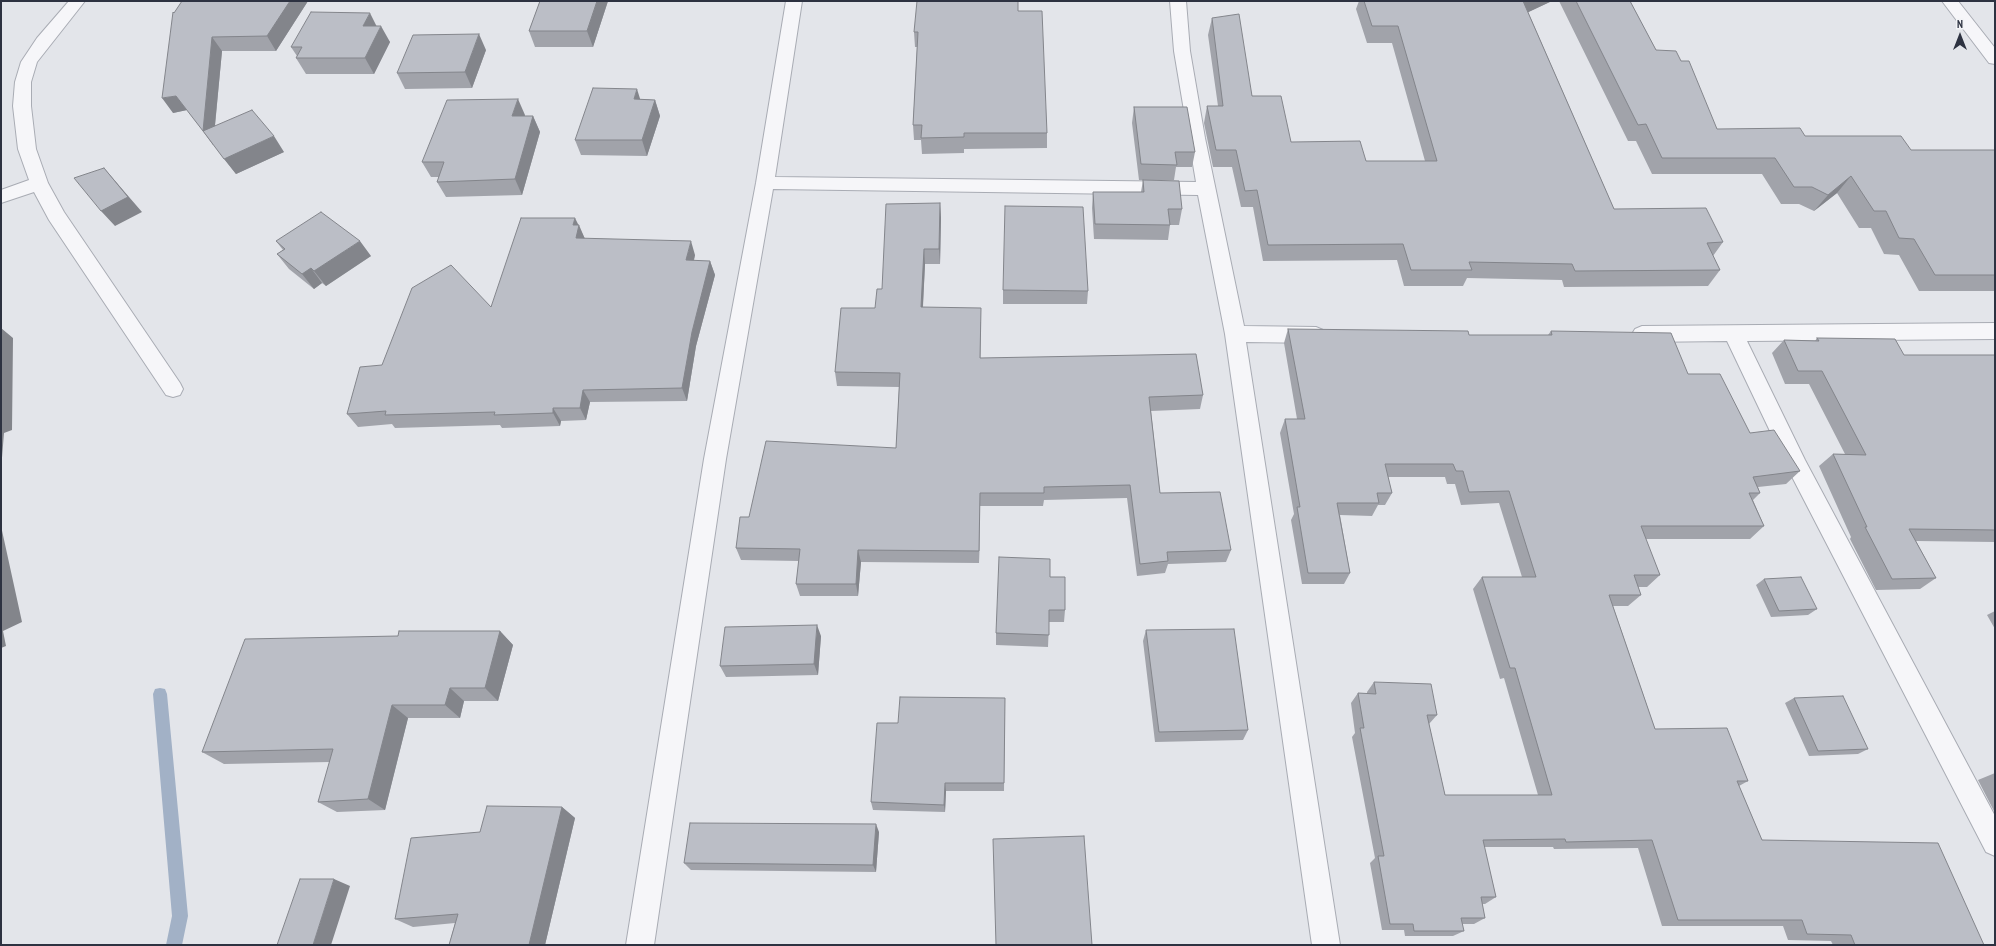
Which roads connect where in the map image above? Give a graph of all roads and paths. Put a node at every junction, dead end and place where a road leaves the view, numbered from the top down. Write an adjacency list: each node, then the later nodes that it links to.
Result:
1 (77, 1): 6 (street)
2 (794, 1): 7 (street)
3 (1178, 1): 8 (street)
4 (1950, 1): 5 (street)
5 (1995, 59)
6 (39, 183): 9 (street); 15 (street)
7 (765, 183): 8 (street); 17 (street)
8 (1207, 189): 11 (street)
9 (1, 197)
10 (1995, 331): 13 (street)
11 (1235, 334): 14 (street); 18 (street)
12 (1622, 334): 13 (street)
13 (1734, 334): 16 (street)
14 (1337, 335)
15 (173, 389)
16 (1995, 843)
17 (640, 945)
18 (1326, 945)

